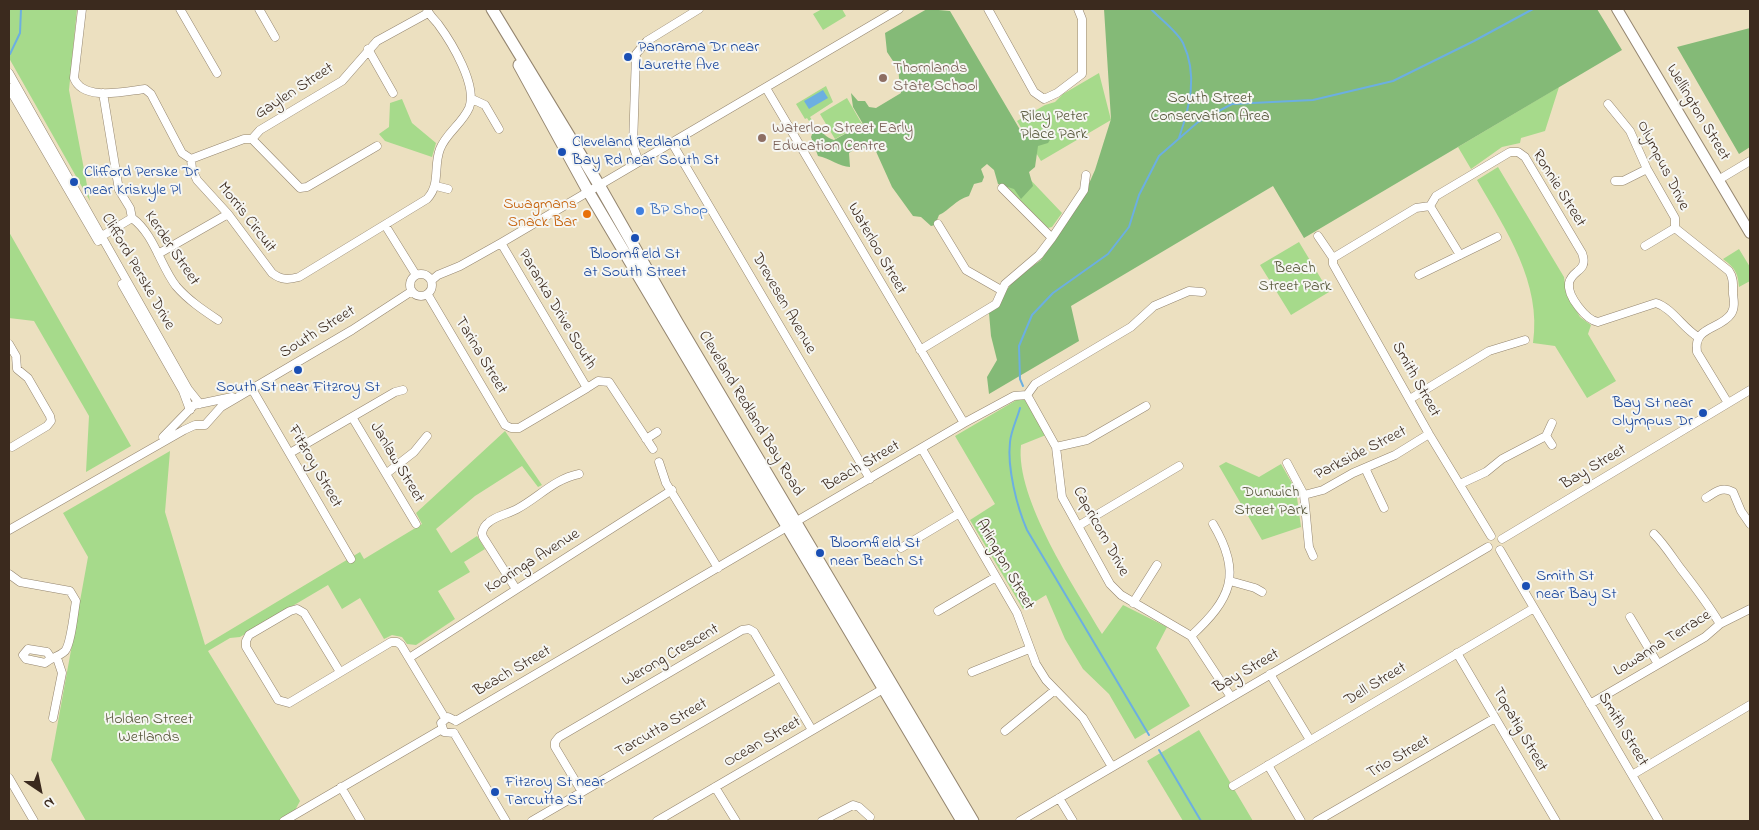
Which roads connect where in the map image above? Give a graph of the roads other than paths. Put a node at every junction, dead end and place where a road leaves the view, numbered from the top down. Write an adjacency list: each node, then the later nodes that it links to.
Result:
1 (82, 9): 18 (street, Morris Circuit)
2 (180, 9): 15 (street)
3 (259, 9): 12 (street)
4 (492, 9): 11 (highway, Cleveland Redland Bay Road)
5 (699, 9): 28 (street)
6 (899, 9): 17 (street)
7 (988, 9): 8 (street)
8 (1078, 9)
9 (1617, 9): 31 (main road, Wellington Street)
10 (428, 11): 13 (street, Gaylen Street); 20 (street)
11 (500, 22): 33 (highway, Cleveland Redland Bay Road); 37 (highway, Cleveland Redland Bay Road)
12 (275, 37)
13 (368, 49): 19 (street); 23 (street, Gaylen Street)
14 (9, 73): 47 (street, Clifford Perske Drive)
15 (217, 74)
16 (9, 88): 47 (street, Clifford Perske Drive)
17 (766, 88): 24 (street); 65 (street, Waterloo Street)
18 (103, 93): 26 (street, Morris Circuit); 40 (street, Kerder Street)
19 (393, 93)
20 (472, 99): 22 (street); 34 (street)
21 (1608, 104): 29 (street, Olympus Drive)
22 (499, 129)
23 (252, 139): 25 (street); 26 (street, Gaylen Street)
24 (672, 143): 28 (street); 104 (street, Drevesen Avenue)
25 (377, 146)
26 (191, 159): 39 (street, Morris Circuit)
27 (1750, 161): 31 (street)
28 (639, 162): 33 (street)
29 (1648, 170): 32 (street); 43 (street, Olympus Drive)
30 (1086, 175): 48 (street)
31 (1720, 179): 44 (main road, Wellington Street)
32 (1615, 181)
33 (599, 185): 37 (street); 114 (highway, Cleveland Redland Bay Road)
34 (436, 186): 36 (street); 42 (street, Morris Circuit)
35 (1002, 188): 48 (street)
36 (448, 189)
37 (588, 191): 49 (street); 114 (highway, Cleveland Redland Bay Road)
38 (1430, 206): 52 (street); 53 (street, Ronnie Street); 62 (street, Ronnie Street)
39 (228, 214): 42 (street, Morris Circuit); 51 (street)
40 (132, 218): 47 (street); 51 (street, Kerder Street)
41 (938, 224): 57 (street)
42 (385, 225): 54 (street)
43 (1675, 228): 50 (street); 62 (street, Olympus Drive)
44 (1750, 233)
45 (1318, 236): 53 (street, Smith Street)
46 (1497, 237): 52 (street)
47 (99, 238): 76 (street, Clifford Perske Drive); 78 (street, Clifford Perske Drive)
48 (1052, 238): 57 (street)
49 (501, 243): 56 (street); 68 (street, Paranka Drive South)
50 (1645, 246)
51 (158, 254): 61 (street, Kerder Street)
52 (1460, 255): 55 (street)
53 (1333, 258): 74 (street, Smith Street)
54 (416, 275): 56 (street); 58 (street)
55 (1420, 275)
56 (432, 280): 60 (street)
57 (1001, 290): 65 (street)
58 (412, 291): 60 (street); 69 (street, South Street)
59 (1202, 292): 72 (street, Beach Street)
60 (428, 295): 68 (street, Tarina Street)
61 (218, 320)
62 (1698, 337): 75 (street)
63 (1525, 340): 74 (street)
64 (9, 344): 66 (street)
65 (920, 350): 81 (street, Waterloo Street)
66 (17, 369): 67 (street); 90 (street)
67 (9, 374)
68 (586, 388): 88 (street, Paranka Drive South)
69 (252, 389): 73 (street, South Street); 95 (street, Fitzroy Street)
70 (403, 390): 79 (street)
71 (1750, 390): 75 (street, Bay Street)
72 (1027, 395): 81 (street, Beach Street); 92 (street, Capricorn Drive)
73 (238, 396): 76 (street, South Street); 80 (street, South Street)
74 (1410, 399): 85 (street, Smith Street)
75 (1728, 403): 119 (street, Bay Street)
76 (201, 404): 78 (street, South Street); 80 (street)
77 (1146, 406): 92 (street)
78 (190, 411): 83 (street); 91 (street, South Street)
79 (352, 417): 95 (street); 100 (street, Janlaw Street)
80 (211, 418): 83 (street, South Street)
81 (964, 423): 94 (street, Beach Street)
82 (1552, 423): 87 (street)
83 (195, 425): 91 (street, South Street)
84 (657, 432): 88 (street)
85 (1429, 434): 99 (street, Parkside Street); 105 (street, Smith Street)
86 (427, 436): 100 (street)
87 (1546, 436): 89 (street); 105 (street)
88 (646, 439): 93 (street, Paranka Drive South)
89 (1552, 445)
90 (12, 447)
91 (153, 447): 116 (street, South Street)
92 (1056, 447): 115 (street, Capricorn Drive)
93 (653, 449)
94 (922, 449): 104 (street, Beach Street); 110 (street, Arlington Street)
95 (290, 453): 124 (street, Fitzroy Street)
96 (659, 462): 106 (street)
97 (1287, 463): 101 (street)
98 (1179, 466): 115 (street)
99 (1365, 468): 107 (street, Parkside Street); 109 (street)
100 (387, 472): 111 (street, Janlaw Street)
101 (1292, 472): 103 (street); 107 (street)
102 (578, 474): 130 (street)
103 (1285, 477)
104 (870, 479): 114 (street, Beach Street)
105 (1460, 484): 118 (street, Smith Street)
106 (672, 490): 126 (street); 130 (street, Kooringa Avenue)
107 (1304, 495): 123 (street)
108 (1706, 498): 113 (street)
109 (1384, 508)
110 (958, 514): 121 (street); 128 (street, Arlington Street)
111 (416, 524)
112 (1213, 524): 129 (street)
113 (1750, 524)
114 (791, 525): 126 (street, Beach Street); 147 (highway, Cleveland Redland Bay Road); 181 (highway, Cleveland Redland Bay Road)
115 (1078, 526): 132 (street, Capricorn Drive)
116 (9, 530)
117 (1654, 534): 137 (street)
118 (1491, 536): 119 (street); 120 (street)
119 (1502, 539): 122 (street)
120 (1488, 547): 122 (street); 145 (street, Bay Street)
121 (901, 548)
122 (1500, 550): 133 (street, Smith Street)
123 (1313, 556)
124 (351, 559)
125 (1157, 565): 132 (street)
126 (718, 568): 155 (street, Beach Street)
127 (9, 574): 152 (street)
128 (996, 577): 135 (street); 139 (street, Arlington Street)
129 (1230, 581): 131 (street); 138 (street)
130 (516, 589): 141 (street, Kooringa Avenue)
131 (1262, 592)
132 (1133, 603): 138 (street, Capricorn Drive)
133 (1534, 608): 140 (street, Dell Street); 150 (street, Smith Street)
134 (1750, 609): 137 (street, Lowanna Terrace)
135 (938, 611)
136 (1630, 617): 142 (street)
137 (1720, 624): 142 (street, Lowanna Terrace)
138 (1191, 636): 149 (street, Capricorn Drive)
139 (1029, 649): 144 (street); 148 (street, Arlington Street)
140 (1457, 653): 154 (street, Topatig Street); 160 (street, Dell Street)
141 (409, 658): 143 (street); 153 (street)
142 (1658, 664): 150 (street, Lowanna Terrace)
143 (340, 672): 143 (street)
144 (972, 672)
145 (1270, 674): 149 (street, Bay Street); 160 (street)
146 (780, 676): 157 (street, Werong Crescent); 168 (street, Tarcutta Street); 168 (street, Werong Crescent)
147 (883, 689): 157 (street, Ocean Street); 180 (highway, Cleveland Redland Bay Road)
148 (1055, 690): 158 (street); 162 (street, Arlington Street)
149 (1231, 697): 162 (street, Bay Street)
150 (1590, 704): 163 (street, Smith Street)
151 (1750, 705): 163 (street)
152 (53, 718)
153 (445, 718): 155 (street); 156 (street)
154 (1496, 718): 171 (street, Topatig Street); 185 (street, Trio Street)
155 (456, 721): 159 (street)
156 (442, 729): 159 (street); 167 (street)
157 (812, 730): 166 (street, Ocean Street)
158 (1005, 730)
159 (454, 733): 175 (street)
160 (1310, 740): 161 (street, Dell Street)
161 (1268, 765): 165 (street, Dell Street); 184 (street)
162 (1112, 768): 169 (street, Bay Street)
163 (1632, 775): 186 (street, Smith Street)
164 (9, 778): 172 (street)
165 (1233, 786)
166 (715, 787): 177 (street, Ocean Street); 178 (street)
167 (341, 788): 173 (street); 174 (street)
168 (582, 792): 176 (street, Tarcutta Street)
169 (1059, 798): 182 (street, Bay Street); 183 (street)
170 (870, 817): 179 (street)
171 (1554, 820)
172 (34, 821)
173 (284, 821)
174 (361, 821)
175 (506, 821)
176 (532, 821)
177 (657, 821)
178 (736, 821)
179 (822, 821)
180 (962, 821)
181 (973, 821)
182 (1020, 821)
183 (1073, 821)
184 (1301, 821)
185 (1317, 821)
186 (1660, 821)

